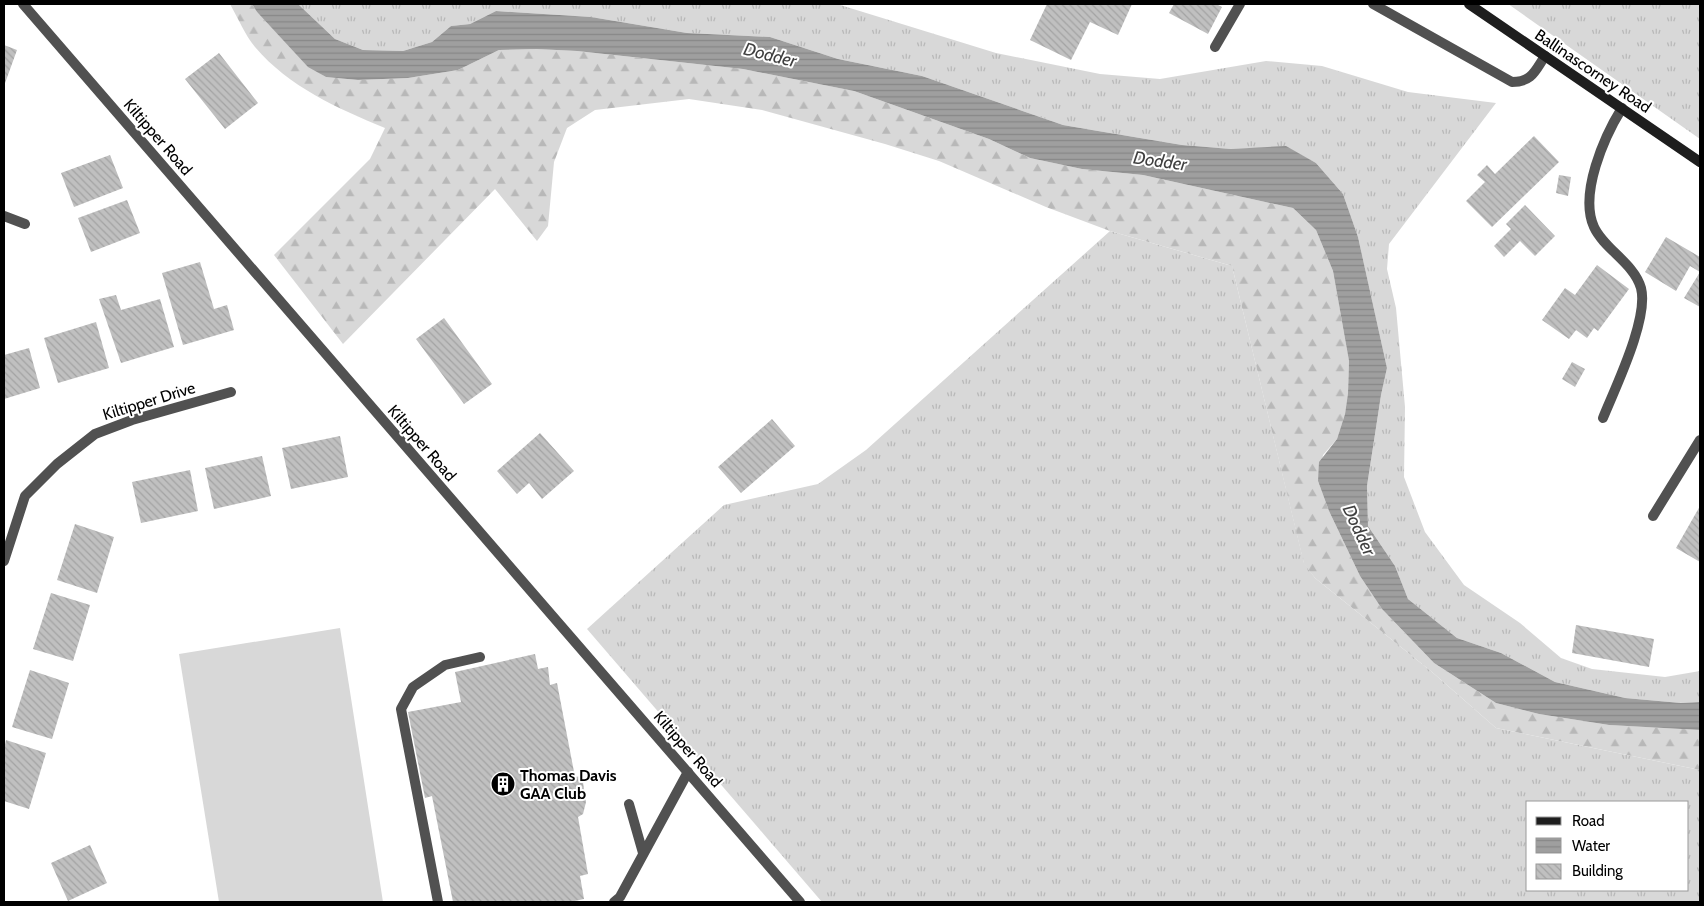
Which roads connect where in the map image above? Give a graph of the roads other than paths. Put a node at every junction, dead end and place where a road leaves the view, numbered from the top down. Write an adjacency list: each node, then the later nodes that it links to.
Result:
1 (23, 4): 18 (street, Kiltipper Road)
2 (1240, 4): 5 (street)
3 (1373, 4): 6 (street)
4 (1469, 4): 6 (main road, Ballinascorney Road)
5 (1215, 47)
6 (1545, 56): 7 (main road, Ballinascorney Road)
7 (1622, 108): 8 (main road, Ballinascorney Road); 12 (street)
8 (1700, 162)
9 (4, 216): 10 (street)
10 (24, 224)
11 (232, 392): 15 (street, Kiltipper Drive)
12 (1602, 418)
13 (1700, 440): 14 (street)
14 (1653, 516)
15 (7, 538): 16 (street, Kiltipper Drive)
16 (4, 561)
17 (480, 657): 21 (street)
18 (688, 772): 20 (street); 23 (street, Kiltipper Road)
19 (629, 804): 20 (street)
20 (643, 853): 22 (street)
21 (438, 902)
22 (614, 902)
23 (800, 902)

